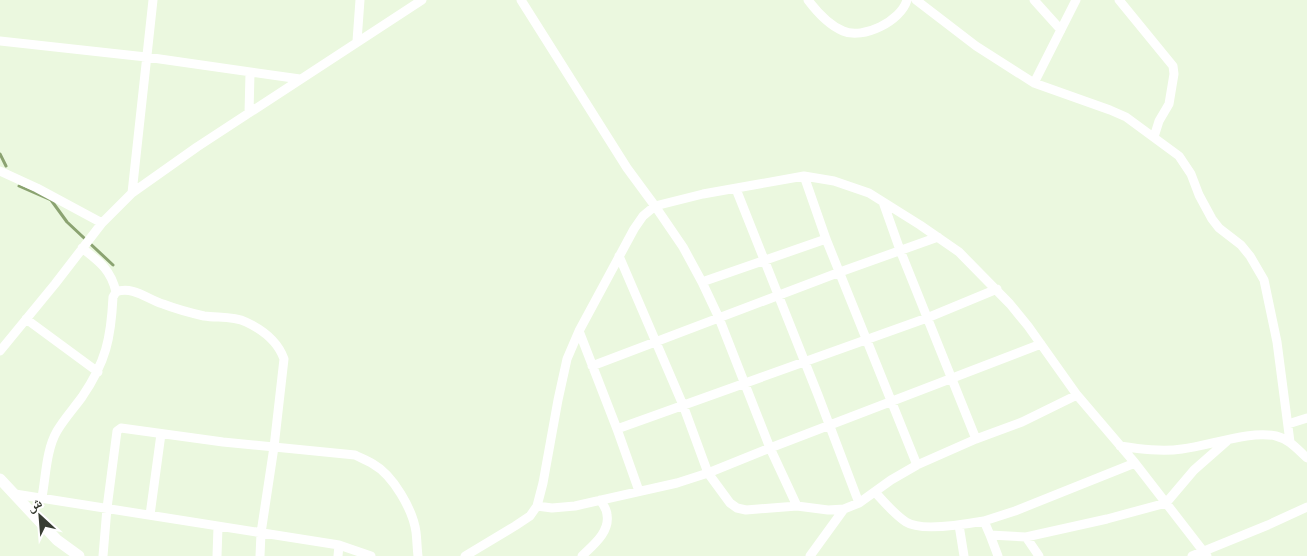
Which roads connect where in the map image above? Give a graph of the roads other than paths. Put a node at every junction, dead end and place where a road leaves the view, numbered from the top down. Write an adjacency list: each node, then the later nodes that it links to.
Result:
1 (153, 0): 14 (street)
2 (360, 0): 13 (street)
3 (422, 0): 13 (street)
4 (521, 0): 25 (street)
5 (808, 0): 6 (street)
6 (907, 0)
7 (916, 0): 17 (street)
8 (1034, 0): 11 (street)
9 (1076, 0): 11 (street)
10 (1123, 1): 19 (street)
11 (1061, 30): 17 (street)
12 (0, 41): 14 (street)
13 (358, 41): 16 (street)
14 (146, 58): 15 (street); 23 (street)
15 (250, 72): 16 (street); 18 (street)
16 (300, 79): 18 (street)
17 (1034, 83): 19 (street)
18 (249, 113): 23 (street)
19 (1154, 137): 55 (street)
20 (0, 171): 26 (street)
21 (804, 176): 22 (street); 24 (street); 28 (street)
22 (736, 189): 25 (street); 32 (street)
23 (132, 193): 26 (street)
24 (883, 202): 27 (street); 30 (street)
25 (655, 206): 31 (street); 34 (street)
26 (102, 223): 29 (street)
27 (938, 237): 30 (street); 35 (street)
28 (826, 238): 32 (street); 33 (street)
29 (83, 247): 36 (street); 40 (street)
30 (900, 250): 33 (street); 39 (street)
31 (619, 256): 41 (street); 43 (street)
32 (763, 260): 34 (street); 37 (street)
33 (840, 272): 37 (street); 42 (street)
34 (702, 282): 38 (street)
35 (997, 290): 39 (street); 44 (street)
36 (116, 292): 48 (street); 63 (street)
37 (778, 296): 38 (street); 46 (street)
38 (719, 318): 43 (street); 50 (street)
39 (927, 318): 42 (street); 49 (street)
40 (26, 319): 45 (street); 48 (street)
41 (578, 331): 47 (street); 77 (street)
42 (865, 339): 46 (street); 52 (street)
43 (656, 342): 47 (street); 53 (street)
44 (1041, 344): 49 (street); 51 (street)
45 (0, 351)
46 (805, 361): 50 (street); 56 (street)
47 (592, 366): 57 (street)
48 (98, 372): 73 (street)
49 (952, 379): 52 (street); 59 (street)
50 (745, 382): 53 (street); 64 (street)
51 (1077, 395): 59 (street); 62 (street)
52 (891, 401): 56 (street); 67 (street)
53 (682, 406): 57 (street); 68 (street)
54 (1307, 418): 55 (street)
55 (1288, 424): 61 (street)
56 (830, 426): 64 (street); 75 (street)
57 (617, 429): 70 (street)
58 (161, 434): 63 (street); 80 (street); 82 (street)
59 (976, 440): 67 (street)
60 (1227, 440): 61 (street); 62 (street); 76 (street)
61 (1290, 442): 65 (street)
62 (1120, 446): 66 (street)
63 (274, 447): 86 (street); 98 (street)
64 (770, 448): 68 (street); 78 (street)
65 (1307, 458)
66 (1134, 463): 76 (street); 83 (street)
67 (917, 465): 71 (street)
68 (708, 473): 70 (street); 78 (street)
69 (0, 479): 72 (street)
70 (639, 491): 74 (street)
71 (874, 492): 75 (street); 84 (street)
72 (15, 494): 73 (street); 92 (street)
73 (42, 497): 80 (street)
74 (600, 500): 77 (street); 100 (street)
75 (859, 503): 81 (street)
76 (1166, 503): 88 (street); 90 (street)
77 (537, 506): 99 (street)
78 (797, 506): 81 (street)
79 (1307, 507): 90 (street)
80 (107, 508): 82 (street); 93 (street)
81 (844, 509): 91 (street)
82 (150, 515): 85 (street)
83 (984, 521): 84 (street); 87 (street)
84 (960, 525): 101 (street)
85 (218, 527): 86 (street); 94 (street)
86 (261, 533): 89 (street); 95 (street)
87 (990, 535): 88 (street); 102 (street)
88 (1026, 537): 103 (street)
89 (339, 545): 96 (street); 97 (street)
90 (1205, 554): 104 (street)
91 (813, 555)
92 (79, 556)
93 (103, 556)
94 (217, 556)
95 (260, 556)
96 (338, 556)
97 (371, 556)
98 (418, 556)
99 (465, 556)
100 (582, 556)
101 (964, 556)
102 (998, 556)
103 (1039, 556)
104 (1192, 556)

